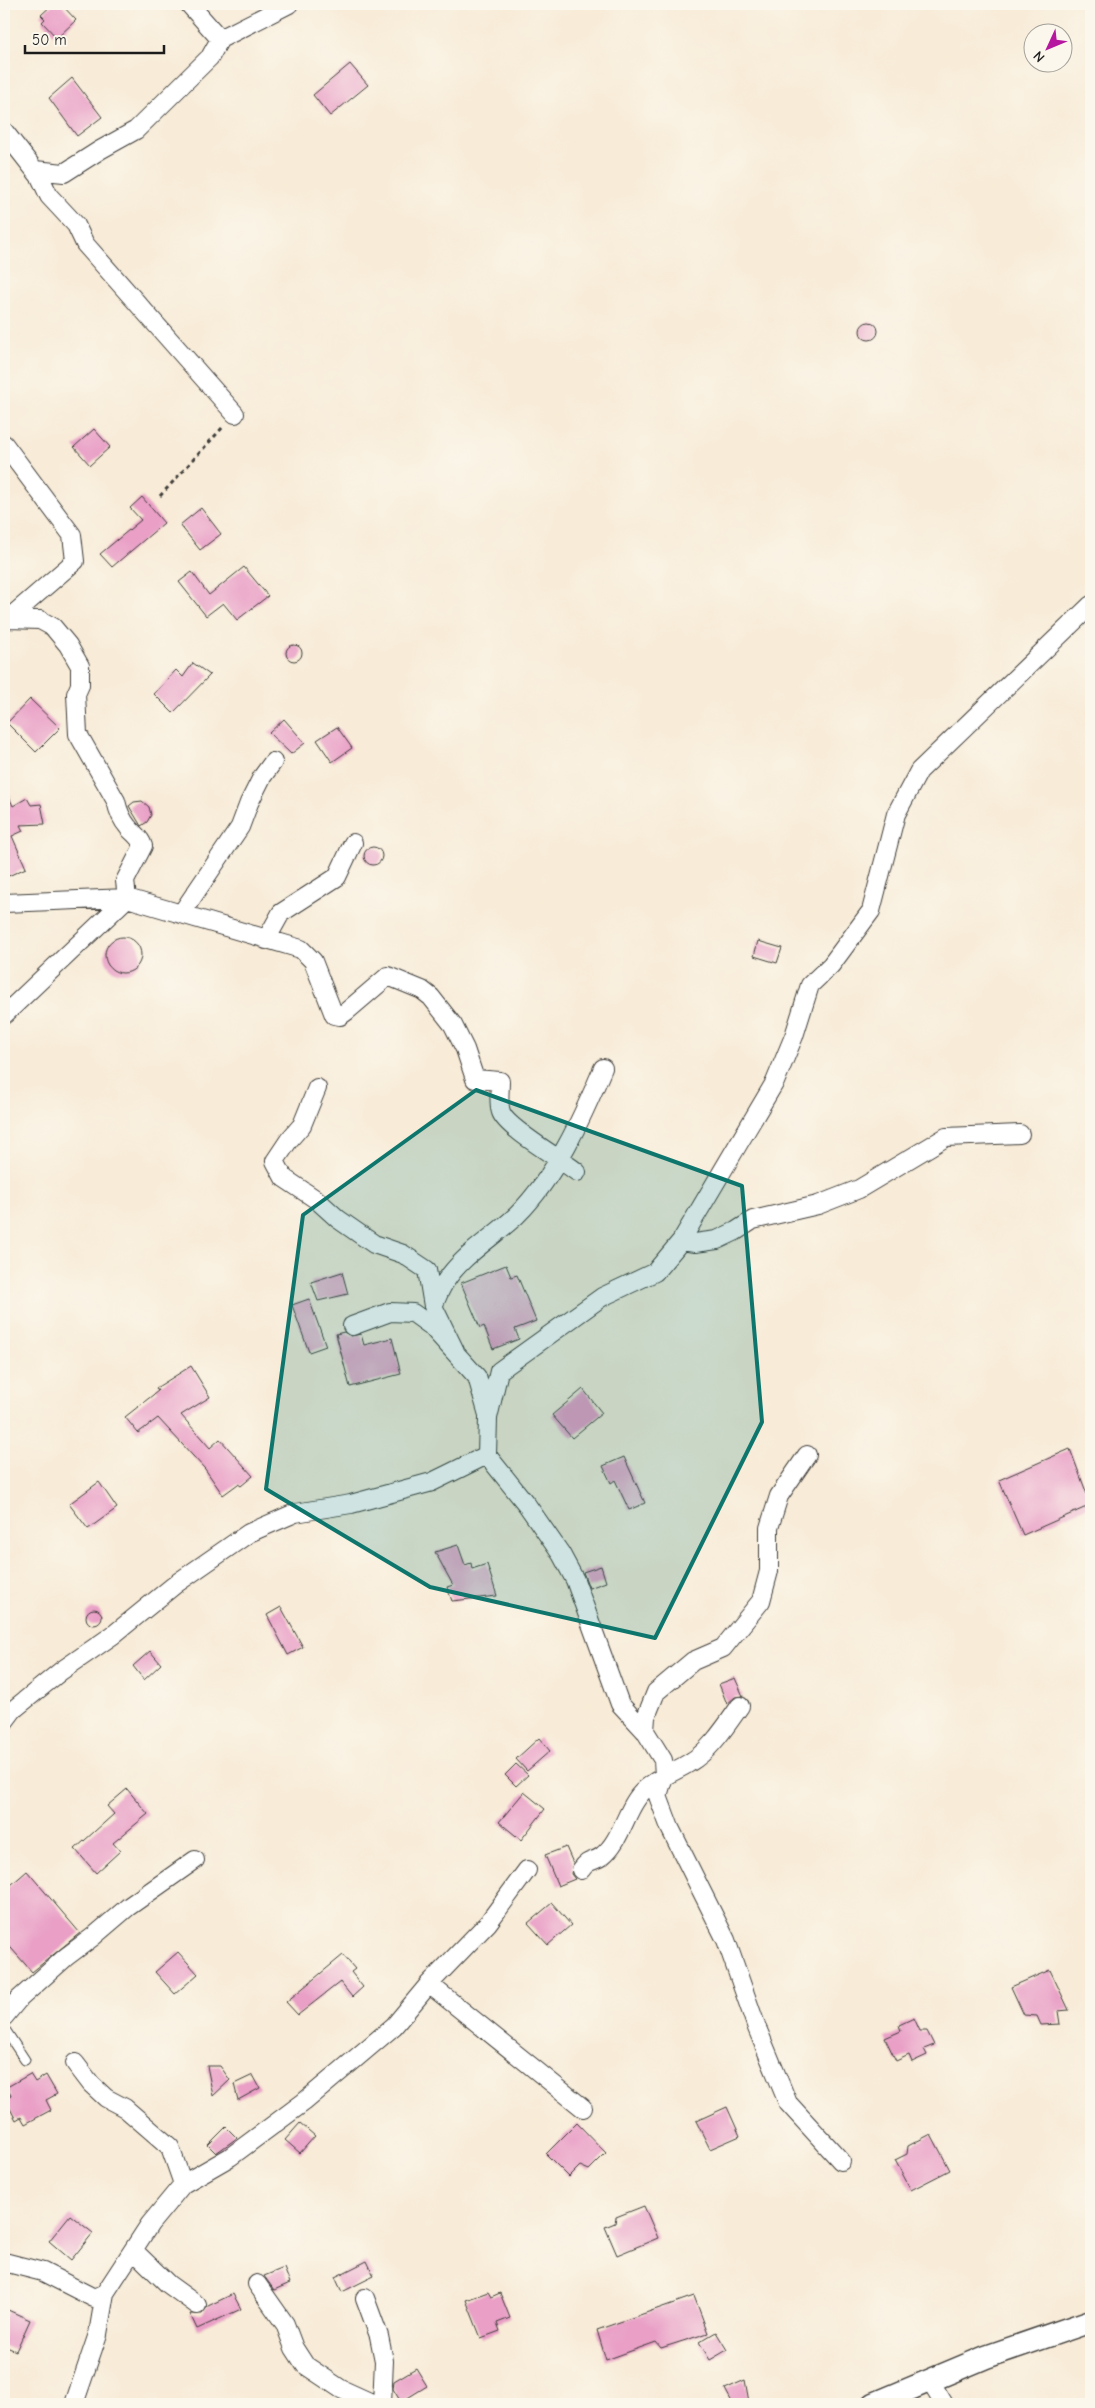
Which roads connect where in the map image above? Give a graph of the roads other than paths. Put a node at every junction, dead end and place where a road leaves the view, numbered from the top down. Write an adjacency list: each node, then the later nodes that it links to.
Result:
1 (189, 4): 3 (street)
2 (289, 4): 3 (street)
3 (220, 39): 5 (street)
4 (4, 130): 5 (street)
5 (35, 170): 6 (street)
6 (234, 414)
7 (4, 444): 9 (street)
8 (1091, 605): 22 (street)
9 (6, 619): 12 (street)
10 (273, 762): 14 (street)
11 (353, 843): 15 (street)
12 (127, 898): 13 (street); 14 (street); 16 (street)
13 (4, 903)
14 (181, 914): 15 (street)
15 (266, 940): 20 (street)
16 (4, 1015)
17 (603, 1068): 20 (street)
18 (317, 1088): 23 (street)
19 (1020, 1134): 22 (street)
20 (558, 1157): 21 (street); 23 (street)
21 (577, 1172)
22 (681, 1241): 26 (street)
23 (433, 1306): 25 (street)
24 (352, 1326): 25 (street)
25 (455, 1351): 26 (street)
26 (488, 1418): 27 (street)
27 (486, 1455): 30 (street); 31 (street)
28 (807, 1456): 31 (street)
29 (740, 1706): 32 (street)
30 (4, 1722)
31 (645, 1731): 32 (street)
32 (664, 1776): 35 (street); 42 (street)
33 (195, 1860): 37 (street)
34 (526, 1870): 36 (street)
35 (581, 1870)
36 (429, 1984): 41 (street); 43 (street)
37 (6, 2011): 38 (lane)
38 (4, 2028): 39 (lane)
39 (24, 2060)
40 (75, 2063): 43 (street)
41 (583, 2108)
42 (841, 2162)
43 (183, 2184): 44 (street)
44 (132, 2250): 47 (street); 49 (street)
45 (4, 2262): 47 (street)
46 (256, 2284): 53 (street)
47 (105, 2293): 52 (street)
48 (365, 2298): 54 (street)
49 (196, 2306)
50 (1091, 2321): 51 (street)
51 (930, 2381): 55 (street); 56 (street)
52 (74, 2404)
53 (374, 2404)
54 (382, 2404)
55 (874, 2404)
56 (944, 2404)

